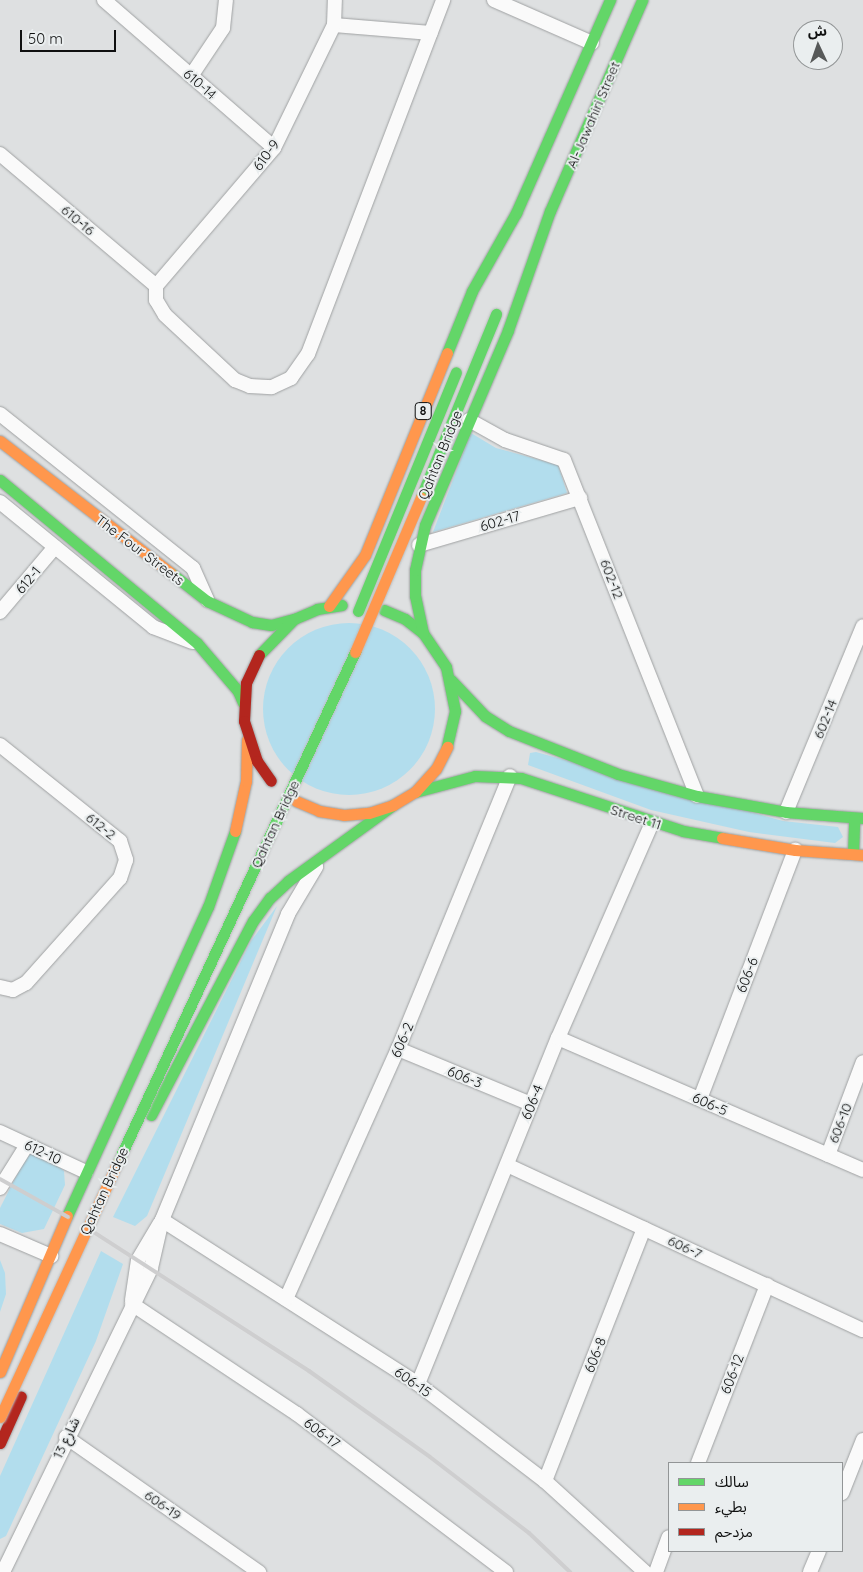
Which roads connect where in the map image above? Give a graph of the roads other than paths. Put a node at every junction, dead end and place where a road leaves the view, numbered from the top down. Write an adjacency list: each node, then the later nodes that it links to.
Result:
1 (104, 0): 11 (street, 610-14)
2 (226, 0): 11 (street)
3 (335, 0): 8 (street, 610-9)
4 (443, 0): 9 (street)
5 (494, 0): 10 (street)
6 (610, 0): 10 (main road, Al-Jawahiri Street / 8)
7 (642, 0): 15 (main road, Al-Jawahiri Street)
8 (334, 25): 9 (street); 12 (street, 610-9)
9 (431, 33): 18 (street)
10 (592, 43): 14 (main road, Al-Jawahiri Street / 8)
11 (191, 76): 12 (street, 610-14)
12 (274, 148): 18 (street, 610-9)
13 (0, 154): 18 (street, 610-16)
14 (516, 214): 17 (main road); 31 (main road, 8)
15 (542, 230): 16 (main road); 22 (main road)
16 (516, 268)
17 (494, 277)
18 (156, 286)
19 (498, 310): 82 (main road, Qahtan Bridge, bridge)
20 (459, 364): 35 (main road, Qahtan Bridge, bridge)
21 (0, 414): 29 (street)
22 (469, 420): 25 (street, 602-12); 27 (main road)
23 (0, 441): 29 (main road, The Four Streets)
24 (0, 480): 38 (main road)
25 (580, 498): 27 (street, 602-17); 47 (street, 602-12)
26 (0, 502): 28 (street)
27 (420, 545): 37 (main road)
28 (55, 547): 33 (street, 612-1); 38 (street)
29 (207, 601): 34 (main road, The Four Streets)
30 (353, 604): 31 (main road)
31 (329, 606): 34 (main road)
32 (384, 610): 37 (main road)
33 (0, 612)
34 (294, 619): 40 (main road)
35 (352, 624)
36 (863, 626): 51 (street, 602-14)
37 (423, 634): 39 (main road)
38 (197, 643): 40 (main road)
39 (451, 680): 46 (main road); 47 (main road)
40 (243, 703): 41 (main road)
41 (248, 740): 45 (main road); 69 (main road)
42 (0, 745): 58 (street, 612-2)
43 (284, 771): 48 (main road, Qahtan Bridge)
44 (510, 776): 46 (main road, Street 11); 53 (main road, Street 11); 60 (street, 606-2)
45 (270, 780)
46 (415, 792): 50 (main road)
47 (698, 796): 51 (main road)
48 (272, 797)
49 (296, 801): 50 (main road)
50 (393, 805): 54 (main road)
51 (786, 812): 52 (main road)
52 (858, 818): 56 (main road)
53 (652, 823): 55 (main road, Street 11); 59 (street, 606-4)
54 (332, 848): 71 (street, شارع 13); 85 (main road)
55 (794, 850): 56 (main road, Street 11); 62 (street, 606-6)
56 (858, 855)
57 (227, 893): 81 (main road, Qahtan Bridge)
58 (6, 988)
59 (558, 1038): 62 (street, 606-5); 63 (street, 606-4)
60 (398, 1049): 63 (street, 606-3); 76 (street, 606-2)
61 (863, 1062): 66 (street, 606-10)
62 (700, 1099): 66 (street, 606-5)
63 (531, 1104): 67 (street, 606-4)
64 (0, 1132): 65 (street, 612-10)
65 (27, 1145): 69 (street, 612-10); 70 (street)
66 (828, 1155): 68 (street, 606-5)
67 (507, 1165): 72 (street, 606-7); 80 (street, 606-4)
68 (863, 1170)
69 (86, 1172): 74 (main road)
70 (0, 1188)
71 (162, 1220): 76 (street, 606-15); 77 (street, شارع 13)
72 (644, 1229): 75 (street, 606-7); 87 (street, 606-8)
73 (0, 1234): 74 (street)
74 (51, 1256): 79 (main road)
75 (767, 1286): 78 (street, 606-7); 86 (street, 606-12)
76 (286, 1299): 80 (street, 606-15)
77 (132, 1304): 83 (street, شارع 13); 93 (street, 606-17)
78 (863, 1330)
79 (0, 1372)
80 (418, 1384): 87 (street, 606-15)
81 (0, 1395)
82 (0, 1417)
83 (66, 1438): 91 (street, شارع 13); 92 (street, 606-19)
84 (863, 1440): 88 (street)
85 (0, 1443)
86 (698, 1462)
87 (545, 1481): 94 (street, 606-15)
88 (843, 1490)
89 (668, 1540): 95 (street)
90 (819, 1552): 96 (street)
91 (1, 1572)
92 (259, 1572)
93 (506, 1572)
94 (644, 1572)
95 (656, 1572)
96 (810, 1572)

